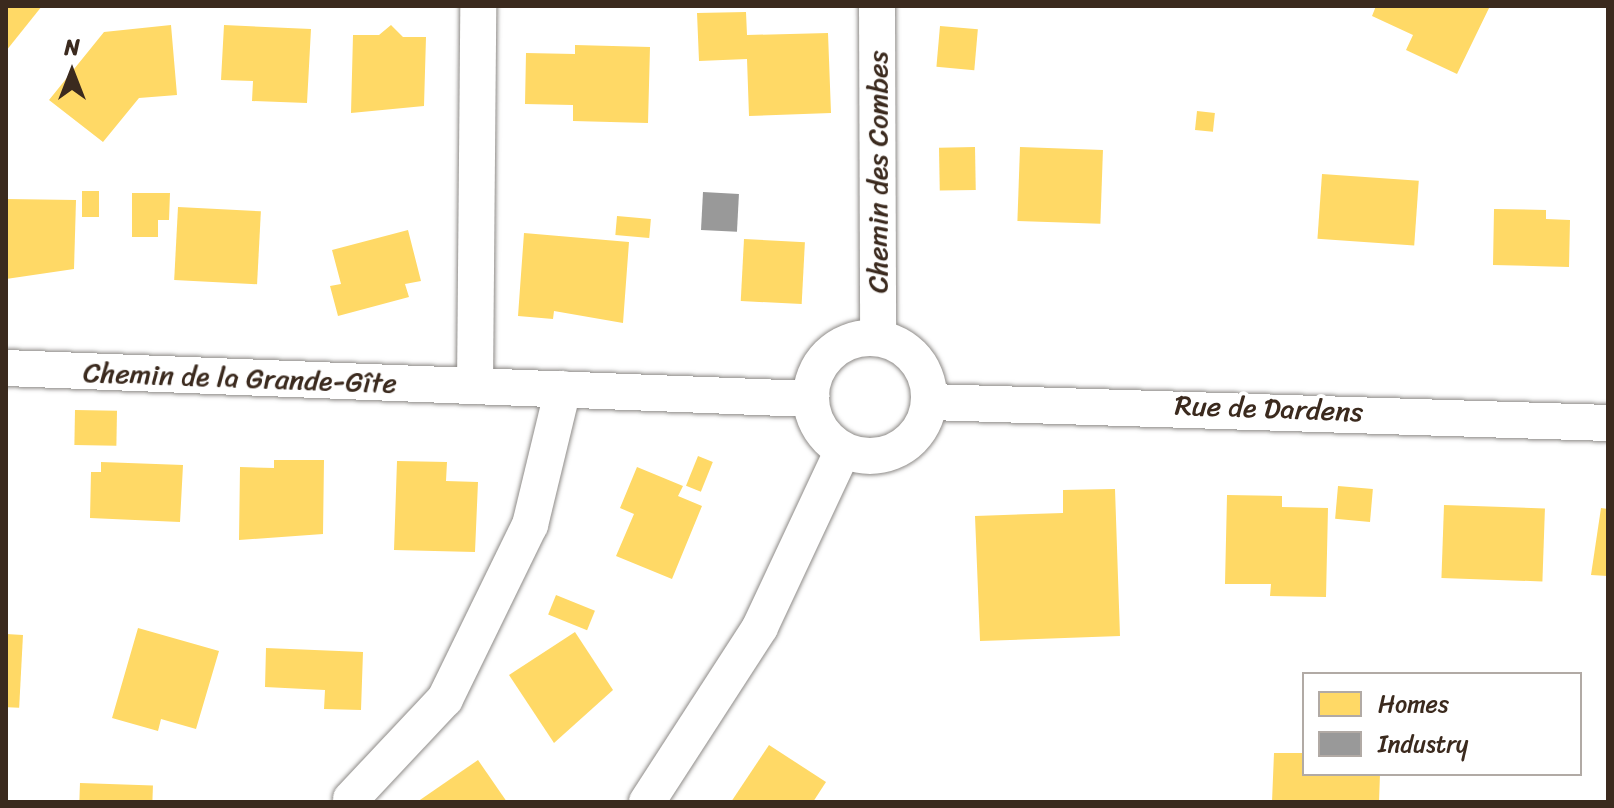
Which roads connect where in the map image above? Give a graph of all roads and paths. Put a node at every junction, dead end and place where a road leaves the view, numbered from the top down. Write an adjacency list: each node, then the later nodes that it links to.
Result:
1 (478, 6): 5 (street)
2 (877, 6): 3 (street, Chemin des Combes)
3 (878, 338): 7 (street); 8 (street)
4 (6, 368): 5 (street, Chemin de la Grande-Gîte)
5 (475, 386): 6 (street, Chemin de la Grande-Gîte)
6 (563, 389): 7 (street, Chemin de la Grande-Gîte); 11 (street)
7 (811, 399): 10 (street)
8 (930, 402): 9 (street, Rue de Dardens); 10 (street)
9 (1608, 423)
10 (843, 450): 12 (street)
11 (351, 799)
12 (647, 802)

